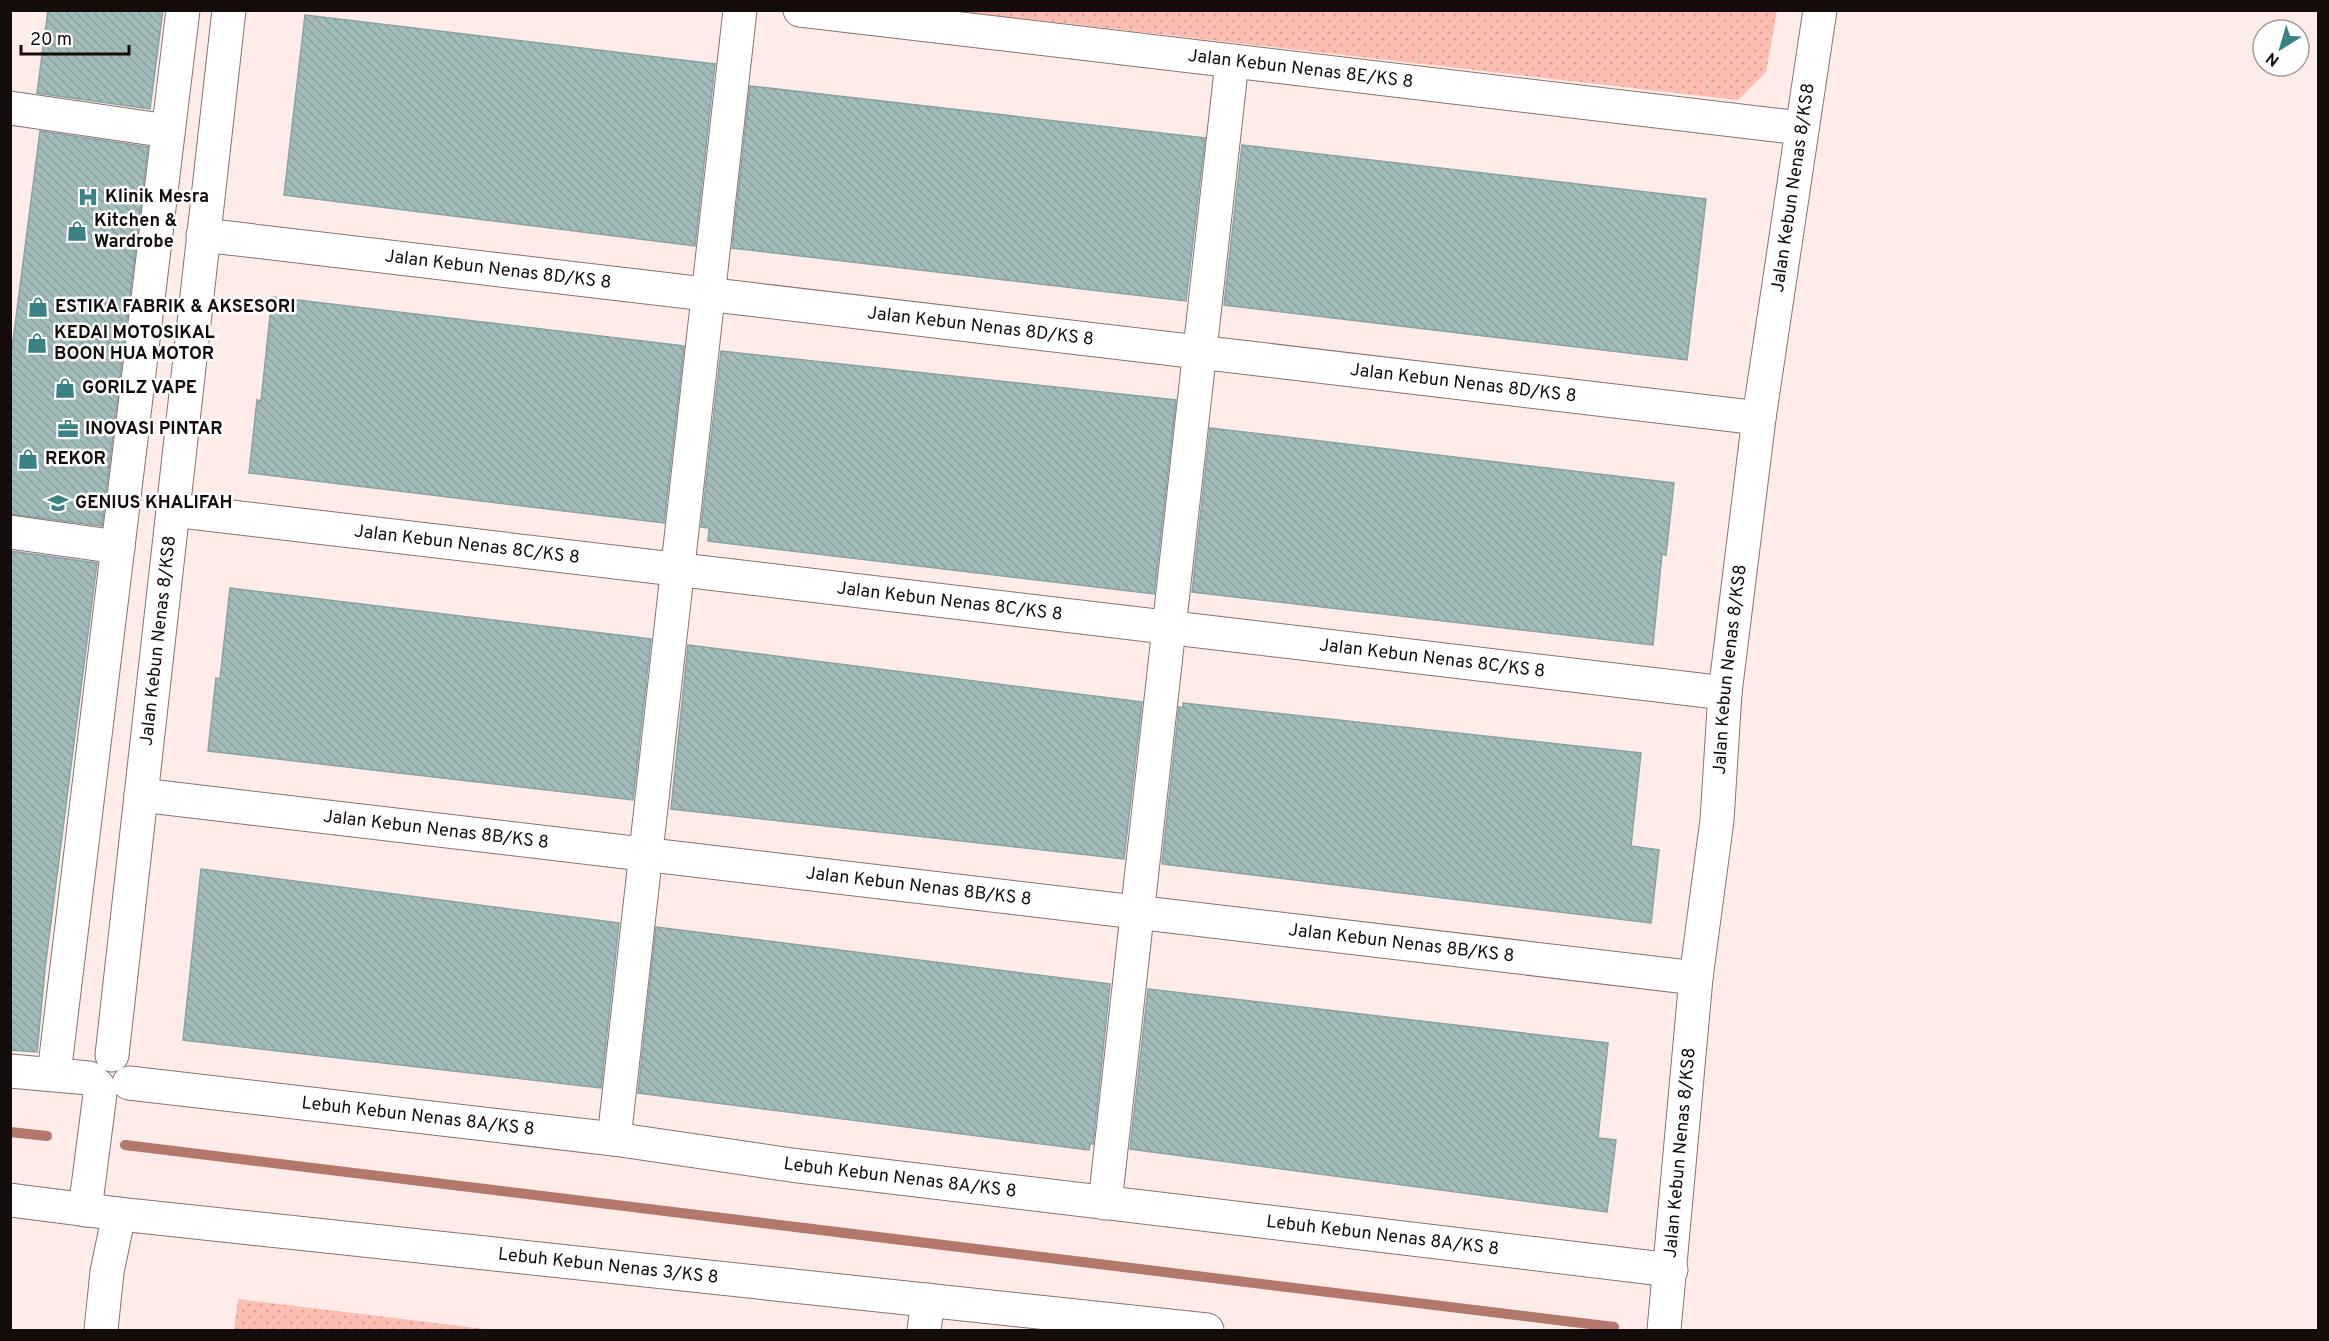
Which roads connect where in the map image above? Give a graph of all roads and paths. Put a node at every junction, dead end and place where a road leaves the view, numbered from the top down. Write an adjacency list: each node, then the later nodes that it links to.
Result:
1 (183, 10): 9 (street)
2 (228, 10): 10 (street, Jalan Kebun Nenas 8/KS8)
3 (740, 10): 11 (street)
4 (800, 10): 6 (street, Jalan Kebun Nenas 8E/KS 8)
5 (1820, 10): 8 (street, Jalan Kebun Nenas 8/KS8)
6 (1232, 62): 8 (street, Jalan Kebun Nenas 8E/KS 8); 12 (street)
7 (10, 108): 9 (street)
8 (1801, 128): 13 (street, Jalan Kebun Nenas 8/KS8)
9 (168, 131): 16 (street)
10 (203, 235): 11 (street, Jalan Kebun Nenas 8D/KS 8); 14 (street, Jalan Kebun Nenas 8/KS8)
11 (709, 295): 12 (street, Jalan Kebun Nenas 8D/KS 8); 17 (street)
12 (1200, 352): 13 (street, Jalan Kebun Nenas 8D/KS 8); 18 (street)
13 (1759, 418): 19 (street, Jalan Kebun Nenas 8/KS8)
14 (173, 510): 17 (street, Jalan Kebun Nenas 8C/KS 8); 20 (street, Jalan Kebun Nenas 8/KS8)
15 (10, 532): 16 (street)
16 (118, 547): 26 (street)
17 (678, 570): 18 (street, Jalan Kebun Nenas 8C/KS 8); 21 (street)
18 (1170, 627): 19 (street, Jalan Kebun Nenas 8C/KS 8); 22 (street)
19 (1725, 693): 23 (street, Jalan Kebun Nenas 8/KS8)
20 (141, 795): 21 (street, Jalan Kebun Nenas 8B/KS 8); 24 (street, Jalan Kebun Nenas 8/KS8)
21 (646, 855): 22 (street, Jalan Kebun Nenas 8B/KS 8); 28 (street)
22 (1137, 913): 23 (street, Jalan Kebun Nenas 8B/KS 8); 30 (street)
23 (1696, 978): 33 (street, Jalan Kebun Nenas 8/KS8)
24 (112, 1055)
25 (10, 1071): 26 (street)
26 (54, 1074): 27 (street)
27 (115, 1089): 28 (street, Lebuh Kebun Nenas 8A/KS 8); 31 (street)
28 (614, 1139): 30 (street, Lebuh Kebun Nenas 8A/KS 8)
29 (10, 1200): 31 (street, Lebuh Kebun Nenas 3/KS 8)
30 (1105, 1203): 33 (street, Lebuh Kebun Nenas 8A/KS 8)
31 (85, 1210): 32 (street, Lebuh Kebun Nenas 3/KS 8)
32 (119, 1214): 34 (street, Lebuh Kebun Nenas 3/KS 8); 35 (street)
33 (1671, 1270): 37 (street, Jalan Kebun Nenas 8/KS8)
34 (926, 1315): 36 (street, Lebuh Kebun Nenas 3/KS 8)
35 (100, 1330)
36 (1207, 1330)
37 (1664, 1330)

